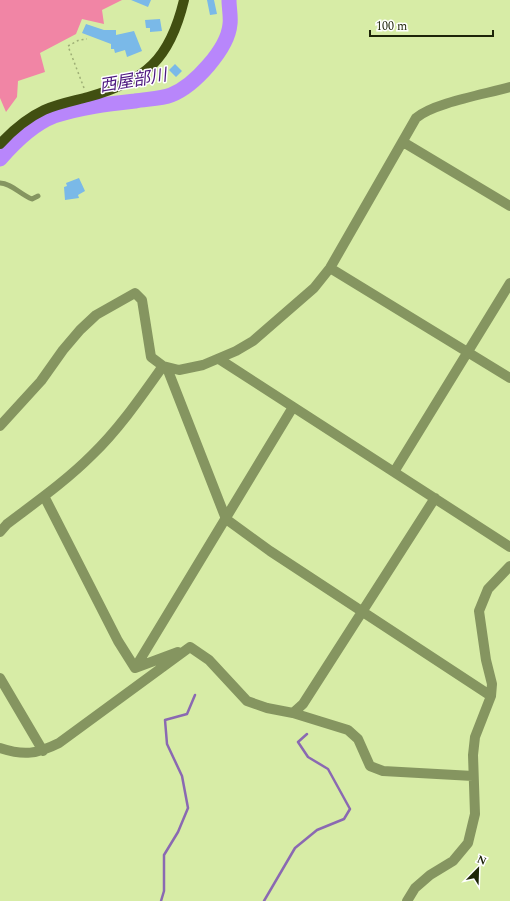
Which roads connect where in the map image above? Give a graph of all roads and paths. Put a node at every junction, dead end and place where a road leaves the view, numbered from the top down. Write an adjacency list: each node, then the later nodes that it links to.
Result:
1 (184, 0): 4 (main road)
2 (87, 39): 4 (path)
3 (510, 87): 5 (street)
4 (88, 97): 6 (main road)
5 (403, 142): 9 (street); 10 (street)
6 (0, 144)
7 (0, 183): 8 (lane)
8 (38, 196)
9 (510, 206)
10 (330, 268): 12 (street); 13 (street)
11 (510, 283): 12 (street)
12 (468, 352): 15 (street); 18 (street)
13 (219, 359): 14 (street); 16 (street)
14 (165, 367): 17 (street); 19 (street); 21 (street)
15 (510, 378)
16 (293, 407): 18 (street); 21 (street)
17 (0, 426)
18 (394, 472): 20 (street)
19 (44, 496): 22 (street); 27 (street)
20 (435, 498): 23 (street); 25 (street)
21 (226, 519): 25 (street); 27 (street)
22 (0, 532)
23 (510, 547)
24 (510, 566): 29 (street)
25 (363, 611): 29 (street); 30 (street)
26 (190, 647): 27 (street); 30 (street); 32 (street)
27 (135, 668)
28 (0, 678): 32 (street)
29 (491, 696): 33 (street)
30 (294, 712): 33 (street)
31 (0, 748): 32 (street)
32 (43, 751)
33 (473, 776): 34 (street)
34 (407, 901)

